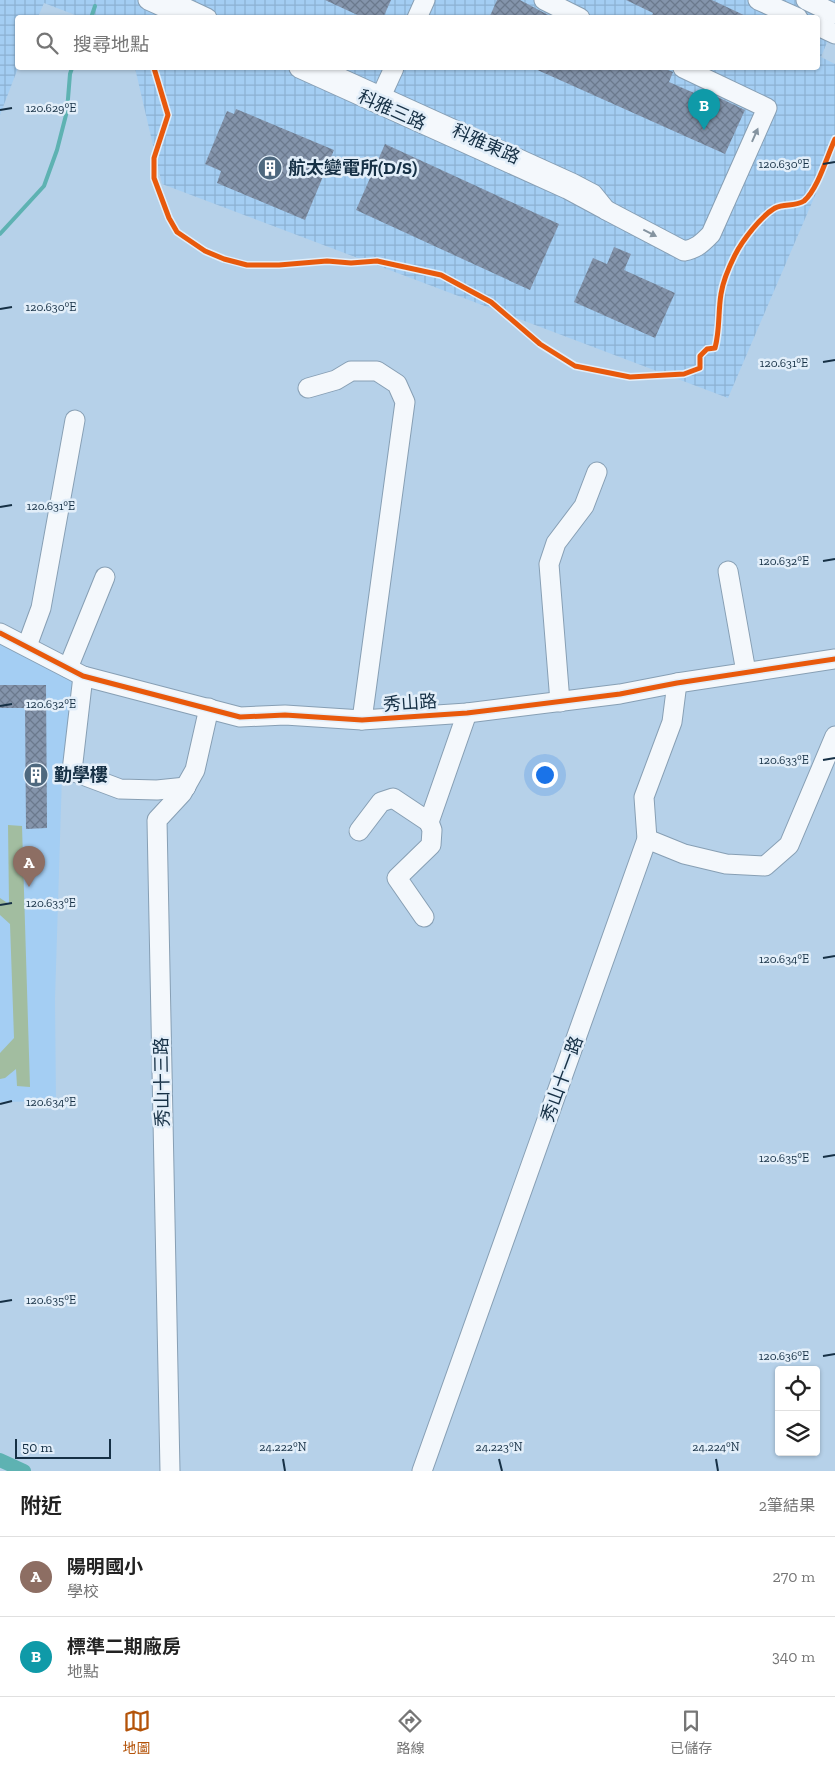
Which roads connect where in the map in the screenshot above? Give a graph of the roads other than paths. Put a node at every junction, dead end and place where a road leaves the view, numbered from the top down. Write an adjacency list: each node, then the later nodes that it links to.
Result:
1 (148, 0): 8 (street)
2 (169, 0): 9 (street)
3 (425, 0): 10 (street)
4 (544, 0): 11 (street)
5 (758, 0): 12 (street)
6 (806, 0): 7 (street)
7 (835, 14)
8 (181, 15)
9 (202, 15)
10 (418, 15)
11 (574, 15)
12 (791, 15)
13 (820, 27): 14 (street)
14 (835, 34)
15 (304, 70): 19 (street, 科雅三路)
16 (322, 70): 19 (street, 科雅東路)
17 (393, 70): 19 (street)
18 (687, 70): 20 (street, one-way to 18)
19 (380, 100): 20 (street, 科雅三路); 20 (street, 科雅東路)
20 (606, 210)
21 (308, 388): 35 (street, 秀山路)
22 (75, 420): 27 (street)
23 (597, 472): 32 (street)
24 (728, 570): 30 (street)
25 (105, 577): 29 (street)
26 (0, 633): 27 (street, 秀山路)
27 (27, 646): 29 (street, 秀山路)
28 (835, 659): 30 (street, 秀山路)
29 (76, 672): 33 (street, 秀山路); 37 (street)
30 (746, 672): 31 (street, 秀山路)
31 (676, 683): 32 (street, 秀山路); 40 (street, 秀山十一路)
32 (560, 702): 34 (street, 秀山路)
33 (209, 708): 35 (street, 秀山路); 37 (street, 秀山十三路)
34 (467, 713): 35 (street, 秀山路); 38 (street)
35 (362, 720)
36 (835, 736): 40 (street)
37 (186, 787): 42 (street, 秀山十三路)
38 (429, 822): 39 (street); 41 (street)
39 (359, 831)
40 (646, 839): 43 (street, 秀山十一路)
41 (424, 918)
42 (170, 1471)
43 (422, 1471)

